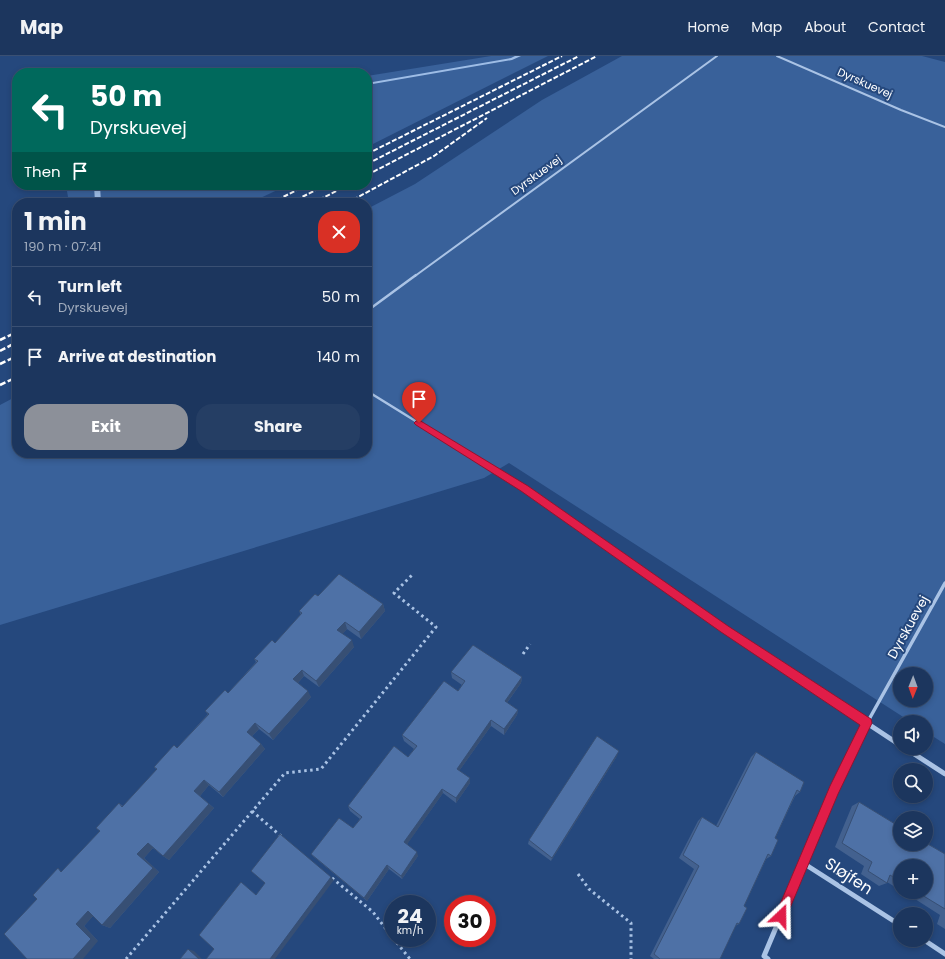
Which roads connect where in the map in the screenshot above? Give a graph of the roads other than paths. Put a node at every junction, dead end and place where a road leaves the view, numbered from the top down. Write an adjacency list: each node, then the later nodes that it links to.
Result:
1 (717, 56): 4 (lane, Dyrskuevej)
2 (777, 56): 3 (lane, Dyrskuevej)
3 (945, 127)
4 (372, 306)
5 (372, 394): 6 (lane)
6 (524, 488): 8 (street)
7 (945, 583): 8 (lane, Dyrskuevej)
8 (867, 723): 9 (street); 12 (street, Sløjfen)
9 (893, 740)
10 (916, 755): 11 (street)
11 (945, 774)
12 (804, 863): 13 (street, Sløjfen); 16 (street, Sløjfen)
13 (893, 920)
14 (933, 946): 15 (street)
15 (945, 954)
16 (768, 959)

